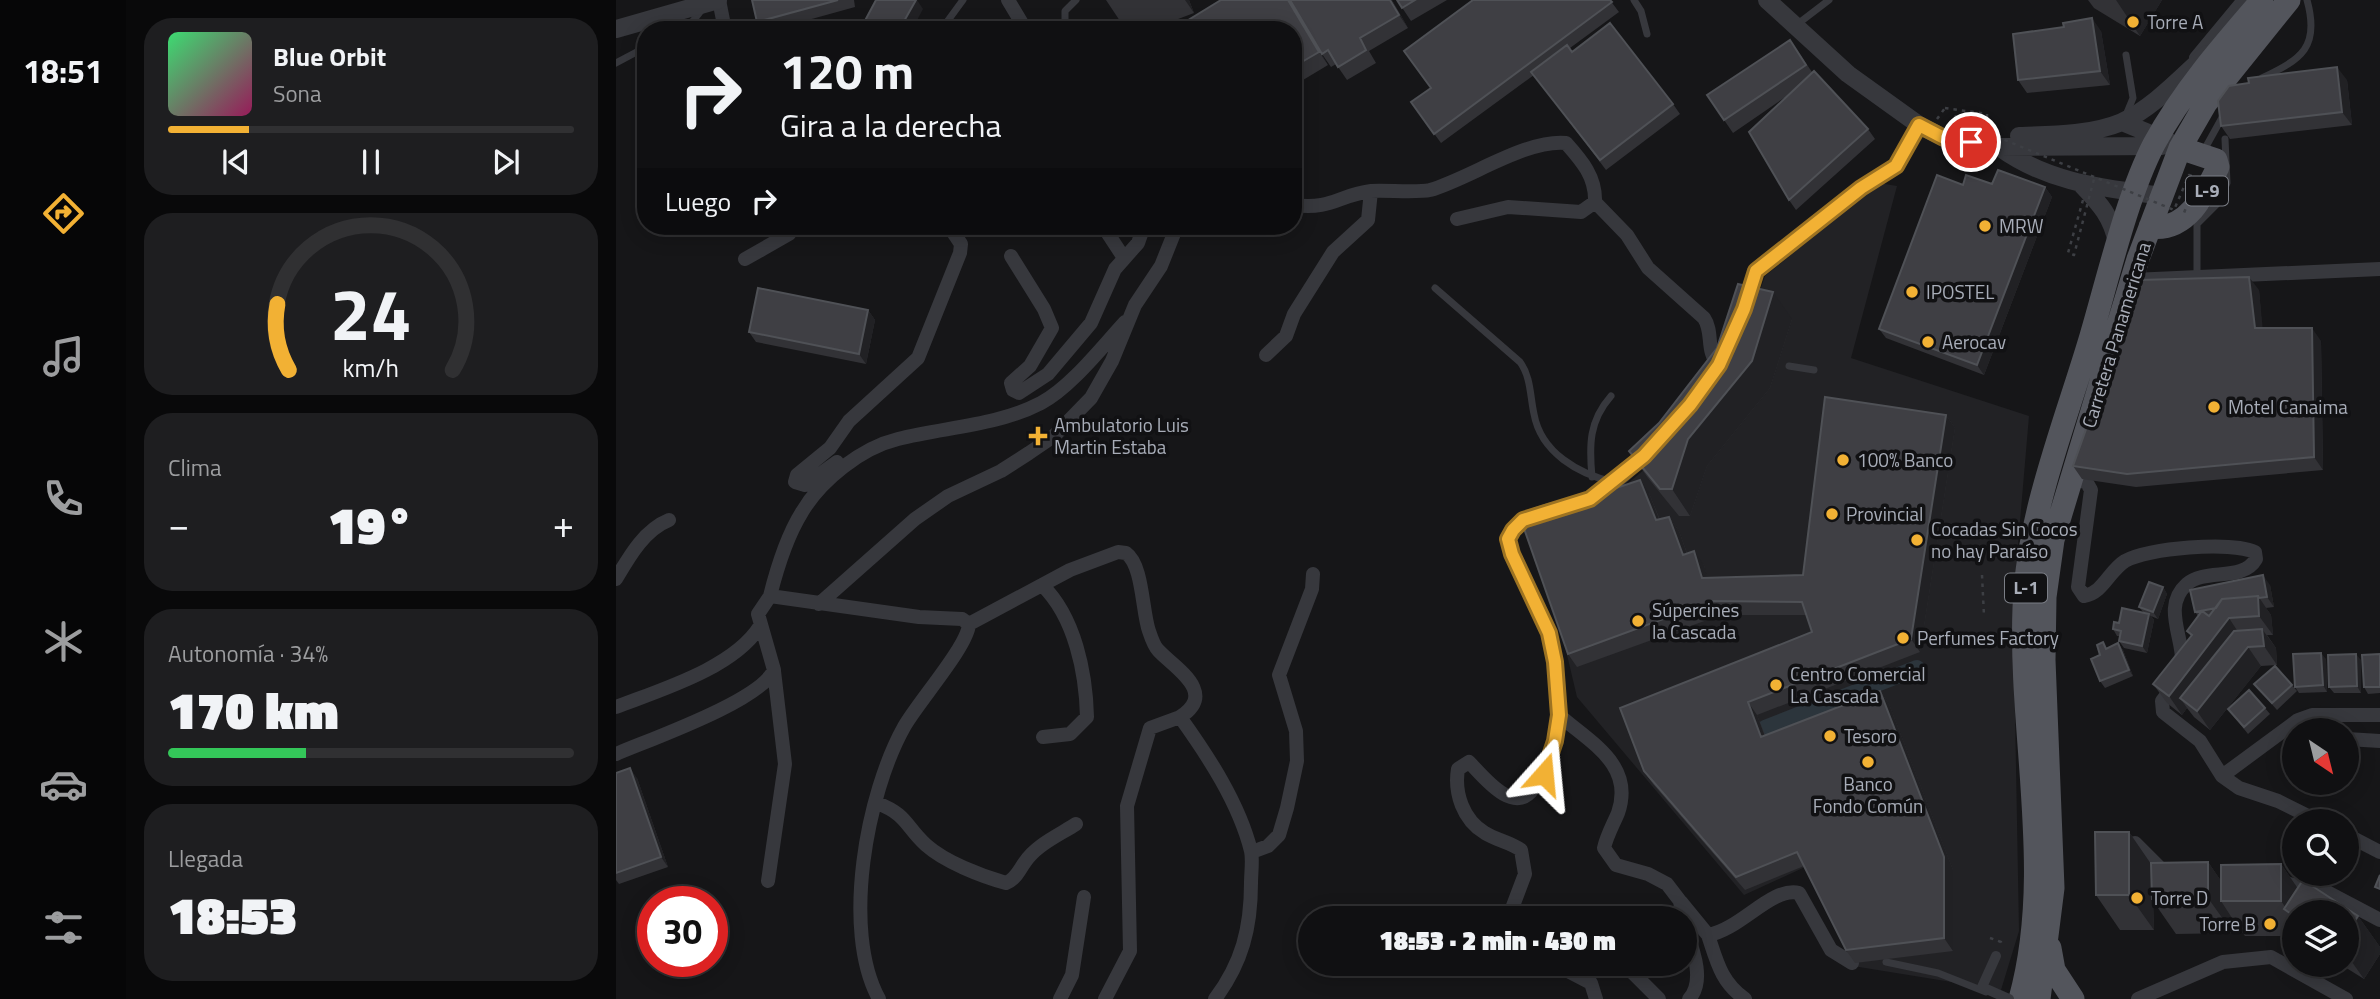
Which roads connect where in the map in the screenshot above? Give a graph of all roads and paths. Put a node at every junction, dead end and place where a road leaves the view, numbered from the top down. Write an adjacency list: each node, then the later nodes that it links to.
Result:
1 (963, 0): 15 (lane)
2 (1008, 0): 16 (street)
3 (1076, 0): 17 (lane)
4 (1634, 0): 21 (lane)
5 (1767, 0): 19 (street, L-9)
6 (1829, 0): 19 (lane)
7 (2262, 0): 11 (main road, Carretera Panamericana / L-1)
8 (2289, 0): 34 (main road, Carretera Panamericana / L-1)
9 (2307, 0): 25 (lane)
10 (714, 1): 12 (street); 13 (lane); 14 (street)
11 (2245, 9): 28 (street, L-9); 32 (main road, Carretera Panamericana / L-1)
12 (644, 21)
13 (693, 21)
14 (722, 21)
15 (948, 21)
16 (1021, 21)
17 (1066, 21)
18 (637, 23): 20 (street)
19 (1794, 26): 29 (street, L-9)
20 (616, 29)
21 (1647, 34)
22 (637, 52): 24 (lane)
23 (2126, 55): 28 (lane)
24 (616, 63)
25 (2256, 81)
26 (2228, 105): 34 (lane)
27 (1945, 108): 35 (path, bridge)
28 (2122, 122): 31 (street, L-9); 32 (street, L-9)
29 (1919, 125): 33 (street, L-9); 59 (street)
30 (2225, 139): 54 (lane)
31 (2061, 141): 32 (street, L-9); 33 (street, L-9); 35 (street, L-9)
32 (2156, 141): 34 (street, L-9); 37 (main road, Carretera Panamericana / L-1)
33 (1999, 147): 35 (street, L-9)
34 (2191, 150): 38 (main road, Carretera Panamericana / L-1); 43 (main road, L-9)
35 (2082, 186): 35 (path, bridge); 37 (street, L-9); 41 (path, bridge); 49 (street, L-9)
36 (1371, 191): 39 (street); 40 (street); 62 (street)
37 (2135, 192): 38 (street, L-9); 49 (main road, Carretera Panamericana / L-1)
38 (2162, 196): 43 (main road, Carretera Panamericana / L-1)
39 (1595, 202): 42 (street); 61 (street)
40 (1302, 206)
41 (2184, 213)
42 (1457, 219)
43 (2150, 227): 55 (main road, Carretera Panamericana / L-1)
44 (787, 235): 52 (street)
45 (955, 235): 68 (street)
46 (1109, 235): 51 (street)
47 (1141, 235): 51 (street)
48 (1173, 235): 58 (street)
49 (2117, 248): 110 (main road, Carretera Panamericana / L-1)
50 (1011, 256): 51 (street)
51 (1124, 258)
52 (745, 259)
53 (2380, 269): 54 (street)
54 (2197, 277): 55 (street)
55 (2138, 280): 56 (lane); 60 (main road, Carretera Panamericana / L-1)
56 (2232, 285)
57 (1435, 288): 69 (lane)
58 (1131, 315): 68 (street); 78 (street)
59 (1739, 321)
60 (2113, 340): 63 (lane); 70 (main road, Carretera Panamericana / L-1)
61 (1730, 345)
62 (1266, 355)
63 (2119, 365)
64 (1789, 366): 65 (lane)
65 (1814, 370)
66 (1611, 396): 69 (lane)
67 (1662, 435): 71 (street)
68 (870, 450): 77 (street)
69 (1592, 477): 71 (lane)
70 (2072, 477): 93 (street); 110 (main road, Carretera Panamericana / L-1)
71 (1614, 482): 84 (street)
72 (669, 520): 75 (street)
73 (1313, 574): 99 (street)
74 (1982, 575): 79 (path)
75 (616, 579)
76 (1042, 585): 80 (street); 86 (street); 88 (street)
77 (770, 596): 78 (street); 81 (street)
78 (819, 604): 80 (street)
79 (1984, 616)
80 (969, 624): 94 (street)
81 (760, 626): 82 (street); 83 (street)
82 (774, 670): 92 (street); 102 (street)
83 (616, 708)
84 (1559, 715): 105 (street); 106 (street)
85 (2380, 715): 87 (street)
86 (1180, 718): 99 (street); 119 (street)
87 (2304, 718)
88 (1043, 737)
89 (2282, 740): 93 (street)
90 (2359, 740): 91 (street)
91 (2380, 741)
92 (616, 754)
93 (2222, 776): 95 (street)
94 (877, 803): 96 (street); 117 (street)
95 (2294, 809)
96 (1076, 824)
97 (2359, 841): 100 (street)
98 (2135, 843): 101 (street)
99 (1252, 852): 120 (street)
100 (2380, 852)
101 (2182, 875)
102 (768, 881)
103 (2259, 881): 108 (street)
104 (1084, 897): 118 (street)
105 (1680, 901): 107 (street); 109 (street)
106 (1513, 906)
107 (1681, 906)
108 (2380, 920)
109 (1708, 934): 113 (street); 124 (street)
110 (2039, 947): 125 (main road, Carretera Panamericana / L-1); 126 (main road, L-1)
111 (1996, 956): 125 (street, bridge)
112 (1886, 962): 125 (lane)
113 (1852, 963)
114 (1578, 976): 121 (street)
115 (1635, 976): 122 (street)
116 (1696, 976): 123 (street)
117 (876, 997)
118 (1060, 999)
119 (1105, 999)
120 (1215, 999)
121 (1596, 999)
122 (1659, 999)
123 (1689, 999)
124 (1745, 999)
125 (2025, 999)
126 (2073, 999)
127 (2138, 999): 128 (street)
128 (2346, 999)

